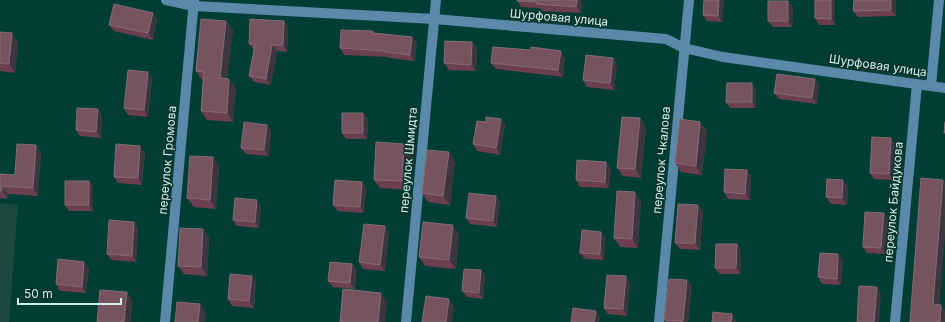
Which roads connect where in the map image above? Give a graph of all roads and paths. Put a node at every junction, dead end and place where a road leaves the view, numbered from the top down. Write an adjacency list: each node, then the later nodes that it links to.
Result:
1 (166, 0): 5 (street, Шурфовая улица)
2 (436, 0): 6 (street, переулок Шмидта)
3 (689, 0): 7 (street, переулок Чкалова)
4 (939, 0): 9 (street)
5 (194, 3): 6 (street, Шурфовая улица); 11 (street, переулок Громова)
6 (434, 19): 7 (street, Шурфовая улица); 12 (street, переулок Шмидта)
7 (684, 48): 8 (street, Шурфовая улица); 13 (street, переулок Чкалова)
8 (917, 84): 9 (street, Шурфовая улица); 14 (street, переулок Байдукова)
9 (931, 86): 10 (street, Шурфовая улица)
10 (945, 88)
11 (165, 322)
12 (406, 322)
13 (659, 322)
14 (896, 322)

